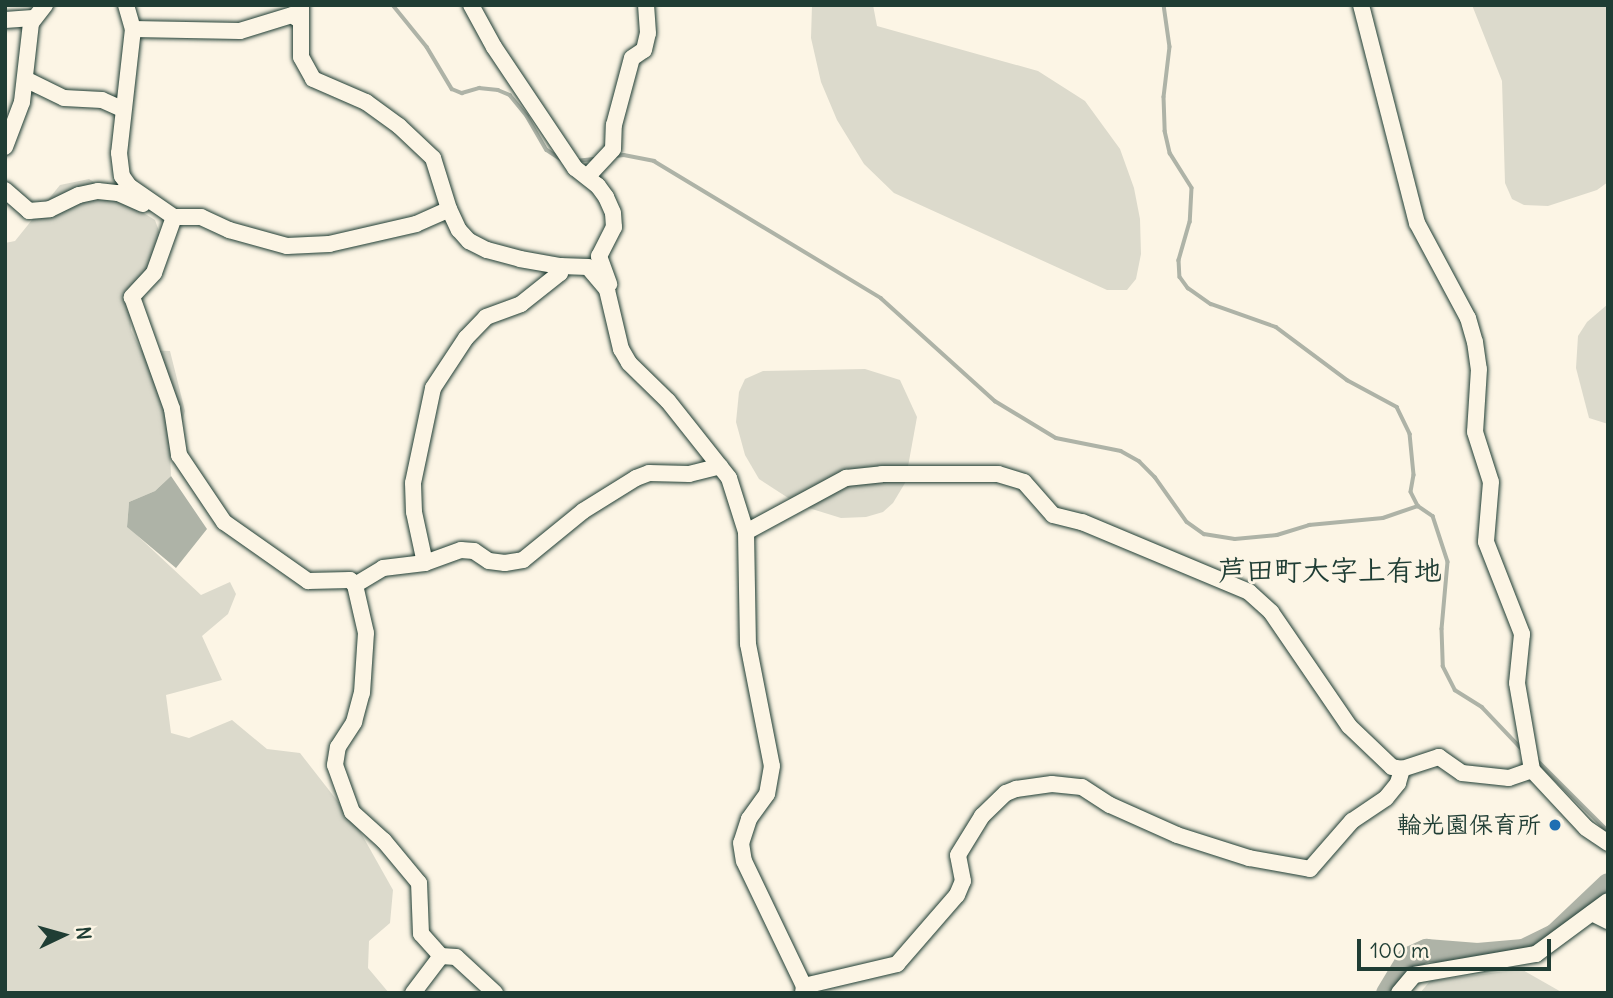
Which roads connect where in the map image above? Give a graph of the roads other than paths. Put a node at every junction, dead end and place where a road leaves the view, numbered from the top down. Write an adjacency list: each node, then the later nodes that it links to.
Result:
1 (44, 5): 7 (street)
2 (126, 5): 9 (street)
3 (471, 5): 13 (street)
4 (646, 5): 13 (street)
5 (1361, 5): 24 (street)
6 (301, 13): 9 (street); 15 (street)
7 (33, 18): 8 (street); 10 (street)
8 (5, 20)
9 (133, 29): 11 (street)
10 (25, 79): 11 (street); 12 (street)
11 (122, 110): 16 (street)
12 (5, 147)
13 (587, 177): 18 (street)
14 (5, 190): 16 (street)
15 (449, 209): 16 (street); 17 (street)
16 (169, 214): 22 (street)
17 (560, 266): 18 (street); 21 (street)
18 (607, 290): 19 (street)
19 (720, 466): 20 (street); 21 (street)
20 (746, 532): 23 (street); 30 (street)
21 (425, 563): 22 (street)
22 (355, 585): 29 (street)
23 (1402, 769): 24 (street); 30 (street)
24 (1532, 770): 25 (street)
25 (1608, 843)
26 (1608, 901): 27 (street)
27 (1592, 913): 28 (street); 31 (street)
28 (1608, 921)
29 (441, 956): 32 (street); 33 (street)
30 (803, 989)
31 (1401, 992)
32 (413, 993)
33 (495, 993)

